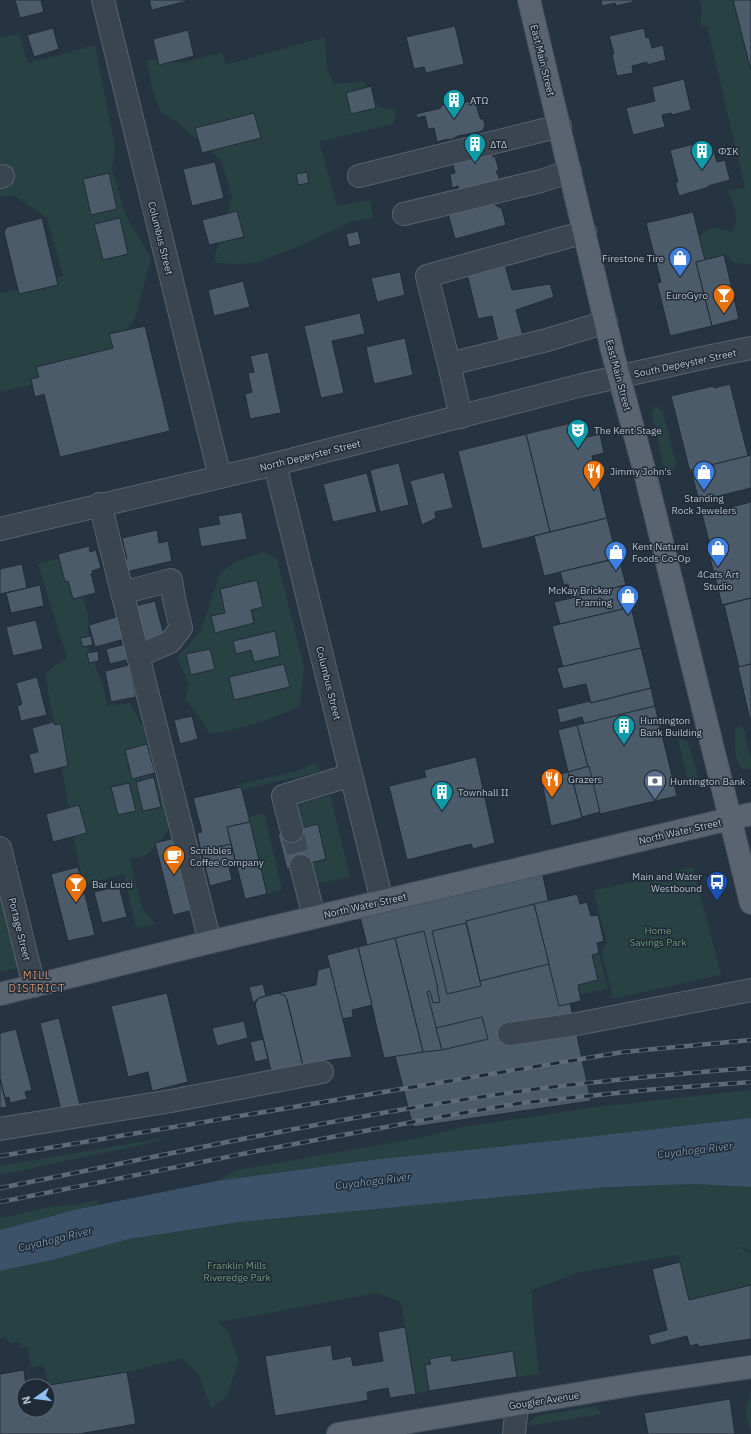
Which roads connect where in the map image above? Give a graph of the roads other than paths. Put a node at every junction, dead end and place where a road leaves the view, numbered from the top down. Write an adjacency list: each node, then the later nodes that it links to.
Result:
1 (103, 0): 14 (street, Columbus Street)
2 (529, 0): 3 (main road, East Main Street)
3 (560, 126): 4 (main road, East Main Street); 5 (street)
4 (570, 171): 6 (street); 7 (main road, East Main Street)
5 (359, 176)
6 (404, 214)
7 (585, 232): 8 (main road, East Main Street); 10 (street)
8 (606, 322): 10 (street); 11 (main road, East Main Street)
9 (751, 348): 11 (street, South Depeyster Street)
10 (450, 364): 12 (street)
11 (620, 377): 12 (street, North Depeyster Street); 21 (main road, East Main Street)
12 (461, 417): 13 (street, North Depeyster Street)
13 (275, 464): 14 (street, North Depeyster Street); 19 (street, Columbus Street)
14 (220, 476): 15 (street, North Depeyster Street)
15 (100, 504): 16 (street, North Depeyster Street); 17 (street)
16 (0, 529)
17 (122, 593): 18 (street); 18 (street)
18 (138, 656): 28 (street)
19 (351, 775): 22 (street); 25 (street, Columbus Street)
20 (751, 814): 21 (main road, North Water Street)
21 (730, 819): 25 (main road, North Water Street); 26 (main road, East Main Street)
22 (292, 831)
23 (0, 848): 29 (street, Portage Street)
24 (301, 866): 27 (street)
25 (382, 902): 27 (main road, North Water Street)
26 (751, 903)
27 (314, 917): 28 (main road, North Water Street)
28 (210, 942): 29 (main road, North Water Street)
29 (34, 986): 31 (main road, North Water Street)
30 (751, 990): 32 (street)
31 (0, 994)
32 (509, 1034)
33 (322, 1072): 34 (street)
34 (0, 1129)
35 (751, 1367): 36 (main road, Gougler Avenue)
36 (517, 1404): 37 (main road, Gougler Avenue); 38 (street)
37 (338, 1434)
38 (514, 1434)

